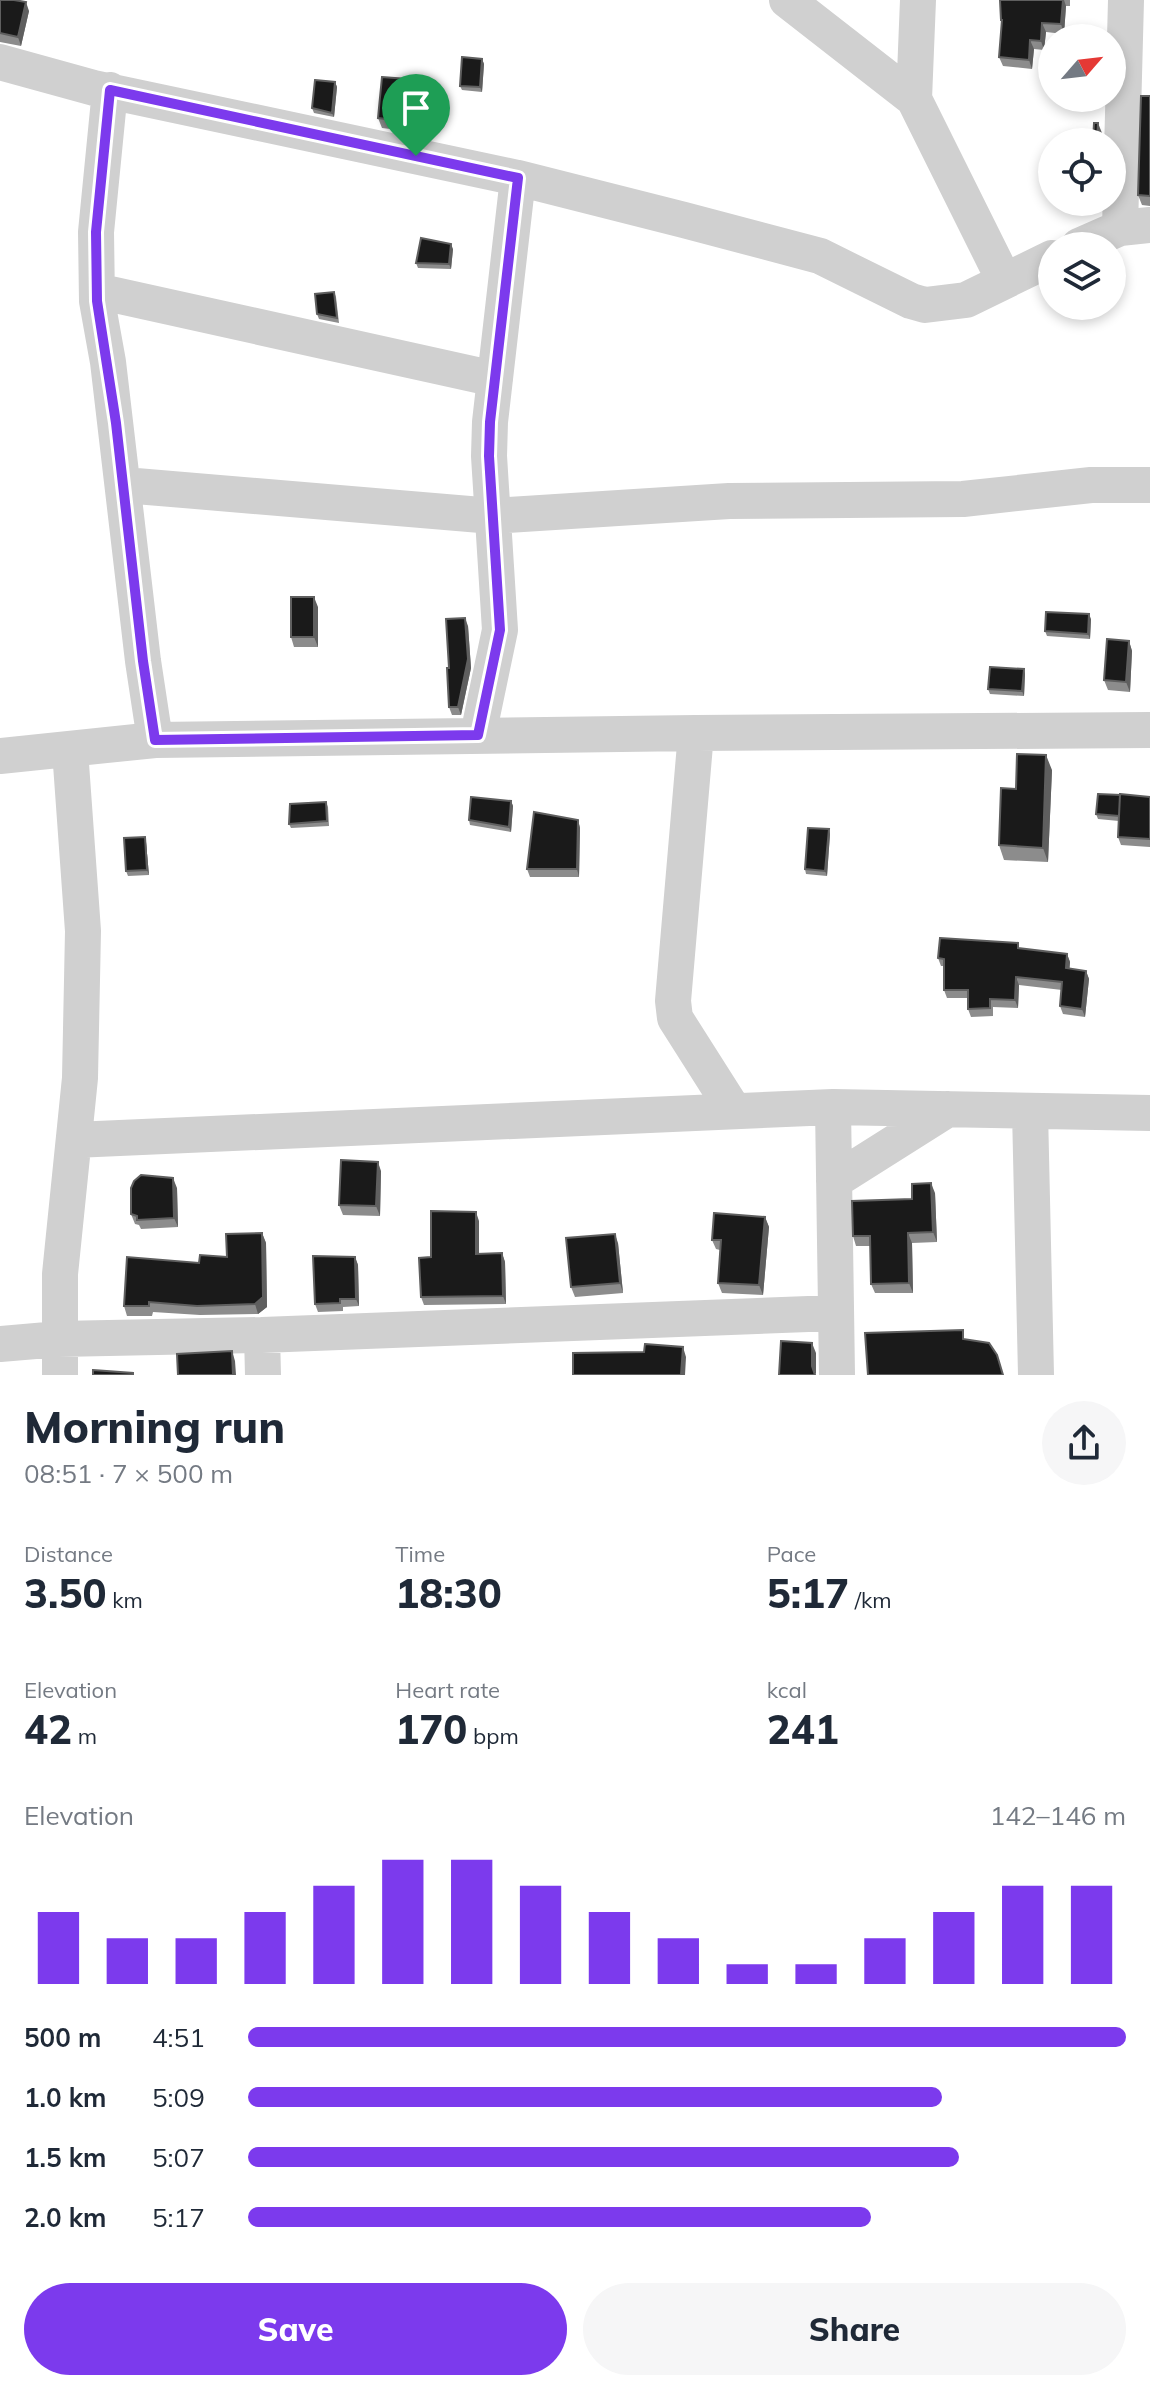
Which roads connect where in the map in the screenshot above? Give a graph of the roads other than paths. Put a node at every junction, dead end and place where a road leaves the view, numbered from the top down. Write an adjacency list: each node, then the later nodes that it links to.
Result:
1 (787, 0): 6 (street)
2 (918, 0): 6 (street)
3 (1126, 0): 8 (street)
4 (0, 62): 5 (street)
5 (110, 90): 7 (street); 11 (street)
6 (914, 99): 10 (street)
7 (518, 178): 10 (street); 12 (street)
8 (1135, 226)
9 (1038, 264): 10 (street)
10 (1004, 280)
11 (97, 291): 12 (street); 13 (street)
12 (495, 379): 15 (street)
13 (124, 485): 15 (street); 19 (street)
14 (1150, 485): 15 (street)
15 (493, 516): 18 (street)
16 (1150, 730): 17 (street)
17 (696, 733): 18 (street); 24 (street)
18 (478, 735): 19 (street)
19 (155, 740): 20 (street)
20 (70, 750): 21 (street); 27 (street)
21 (0, 756)
22 (833, 1107): 23 (street); 24 (street); 28 (street)
23 (948, 1109): 25 (street); 28 (street)
24 (734, 1111): 27 (street)
25 (1030, 1111): 26 (street); 36 (street)
26 (1150, 1113)
27 (74, 1140): 31 (street)
28 (834, 1181): 29 (street)
29 (835, 1313): 30 (street); 35 (street)
30 (262, 1335): 31 (street); 34 (street)
31 (59, 1339): 32 (street); 33 (street)
32 (0, 1344)
33 (60, 1375)
34 (263, 1375)
35 (837, 1375)
36 (1036, 1375)

